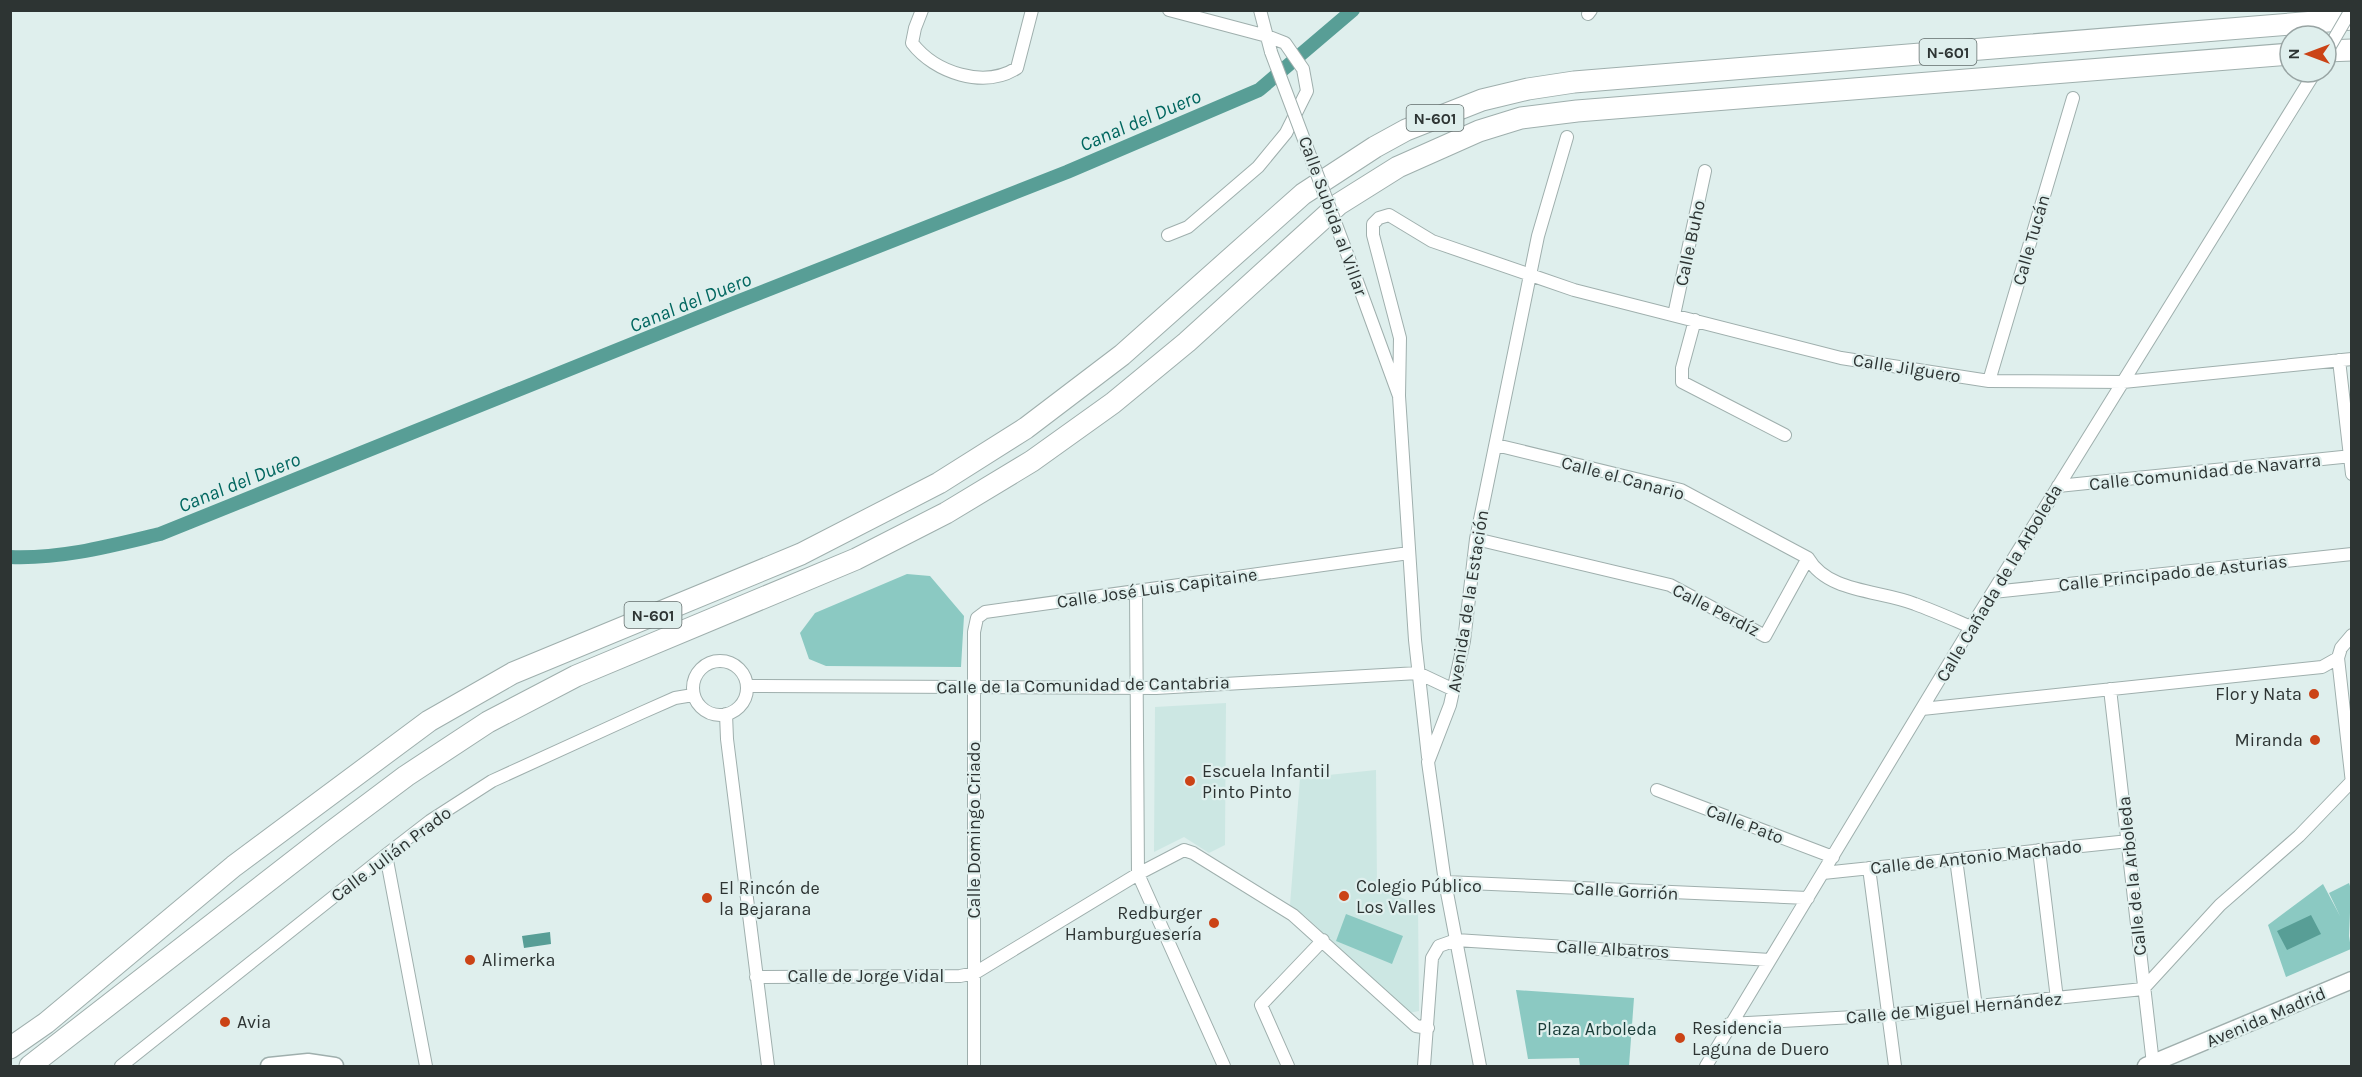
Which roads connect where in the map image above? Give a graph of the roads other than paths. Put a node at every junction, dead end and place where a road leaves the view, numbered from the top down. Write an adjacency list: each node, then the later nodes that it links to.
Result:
1 (922, 10): 2 (street)
2 (1032, 10)
3 (1169, 10): 8 (street)
4 (1260, 10): 8 (street, Calle Subida al Villar)
5 (2351, 10): 7 (street, bridge)
6 (2352, 19): 73 (highway, N-601)
7 (2338, 32)
8 (1267, 36): 15 (street); 22 (street, Calle Subida al Villar, bridge)
9 (2278, 55): 75 (highway, N-601)
10 (2308, 84): 21 (street, Calle Cañada de la Arboleda)
11 (2073, 99): 20 (street, Calle Tucán)
12 (1567, 137): 16 (street, Avenida de la Estación)
13 (1705, 171): 17 (street, Calle Buho)
14 (1374, 224): 16 (street, Calle Jilguero); 22 (street, Calle Subida al Villar)
15 (1168, 236)
16 (1531, 277): 17 (street, Calle Jilguero); 24 (street, Avenida de la Estación)
17 (1674, 315): 18 (street, Calle Jilguero)
18 (1695, 321): 20 (street, Calle Jilguero); 23 (street)
19 (2345, 360): 21 (street, Calle Jilguero); 25 (street)
20 (1989, 381): 21 (street, Calle Jilguero)
21 (2123, 382): 27 (street, Calle Cañada de la Arboleda)
22 (1399, 396): 29 (street, Calle Subida al Villar)
23 (1785, 435)
24 (1497, 445): 28 (street, Avenida de la Estación); 31 (street, Calle el Canario)
25 (2351, 456): 26 (street); 27 (street, Calle Comunidad de Navarra)
26 (2352, 474)
27 (2058, 486): 33 (street, Calle Cañada de la Arboleda)
28 (1476, 539): 31 (street, Calle Perdíz); 42 (street, Avenida de la Estación)
29 (1409, 553): 32 (street, Calle José Luis Capitaine); 37 (street, Calle Subida al Villar)
30 (2352, 554): 33 (street, Calle Principado de Asturias)
31 (1808, 558): 34 (street, Calle el Canario)
32 (1136, 591): 39 (street, Calle José Luis Capitaine); 40 (street)
33 (1994, 592): 34 (street, Calle Cañada de la Arboleda)
34 (1971, 627): 44 (street, Calle Cañada de la Arboleda)
35 (2352, 635): 36 (street)
36 (2339, 665): 41 (street); 47 (street)
37 (1418, 673): 40 (street, Calle de la Comunidad de Cantabria); 42 (street); 46 (street, Calle Subida al Villar)
38 (747, 686): 39 (street, Calle de la Comunidad de Cantabria); 43 (street); 45 (street)
39 (974, 688): 40 (street, Calle de la Comunidad de Cantabria); 64 (street, Calle Domingo Criado)
40 (1136, 688): 58 (street)
41 (2110, 689): 44 (street); 51 (street, Calle de la Arboleda)
42 (1454, 690): 46 (street, Avenida de la Estación)
43 (693, 695): 45 (street); 53 (street, Calle Julián Prado)
44 (1922, 709): 54 (street, Calle Cañada de la Arboleda)
45 (726, 714): 65 (street)
46 (1428, 762): 59 (street, Avenida de la Estación)
47 (2351, 782): 50 (street)
48 (1657, 790): 54 (street, Calle Pato)
49 (2352, 794): 50 (street)
50 (2336, 800): 67 (street)
51 (2129, 841): 52 (street, Calle de Antonio Machado); 67 (street, Calle de la Arboleda)
52 (2039, 850): 55 (street, Calle de Antonio Machado); 68 (street)
53 (386, 855): 76 (street, Calle Julián Prado); 79 (street)
54 (1833, 857): 57 (street, Calle Cañada de la Arboleda)
55 (1956, 859): 56 (street, Calle de Antonio Machado); 69 (street)
56 (1869, 868): 57 (street, Calle de Antonio Machado); 70 (street)
57 (1823, 873): 60 (street, Calle Cañada de la Arboleda)
58 (1138, 874): 61 (street); 64 (street); 82 (street)
59 (1445, 882): 60 (street, Calle Gorrión); 62 (street, Avenida de la Estación)
60 (1808, 898): 63 (street, Calle Cañada de la Arboleda)
61 (1323, 940): 72 (street); 83 (street)
62 (1456, 940): 63 (street, Calle Albatros); 72 (street); 85 (street, Avenida de la Estación)
63 (1770, 960): 71 (street, Calle Cañada de la Arboleda)
64 (975, 973): 65 (street, Calle de Jorge Vidal); 81 (street, Calle Domingo Criado)
65 (756, 977): 80 (street)
66 (2352, 980): 74 (main road, Avenida Madrid)
67 (2143, 989): 68 (street, Calle de Miguel Hernández); 74 (street, Calle de la Arboleda)
68 (2057, 999): 69 (street, Calle de Miguel Hernández)
69 (1976, 1007): 70 (street, Calle de Miguel Hernández)
70 (1890, 1015): 71 (street, Calle de Miguel Hernández); 87 (street)
71 (1729, 1024): 86 (street, Calle Cañada de la Arboleda)
72 (1428, 1028): 84 (street)
73 (10, 1048)
74 (2149, 1065)
75 (30, 1066)
76 (121, 1066)
77 (269, 1066): 78 (main road)
78 (335, 1066)
79 (426, 1066)
80 (768, 1066)
81 (974, 1066)
82 (1224, 1066)
83 (1288, 1066)
84 (1424, 1066)
85 (1480, 1066)
86 (1706, 1066)
87 (1895, 1066)

